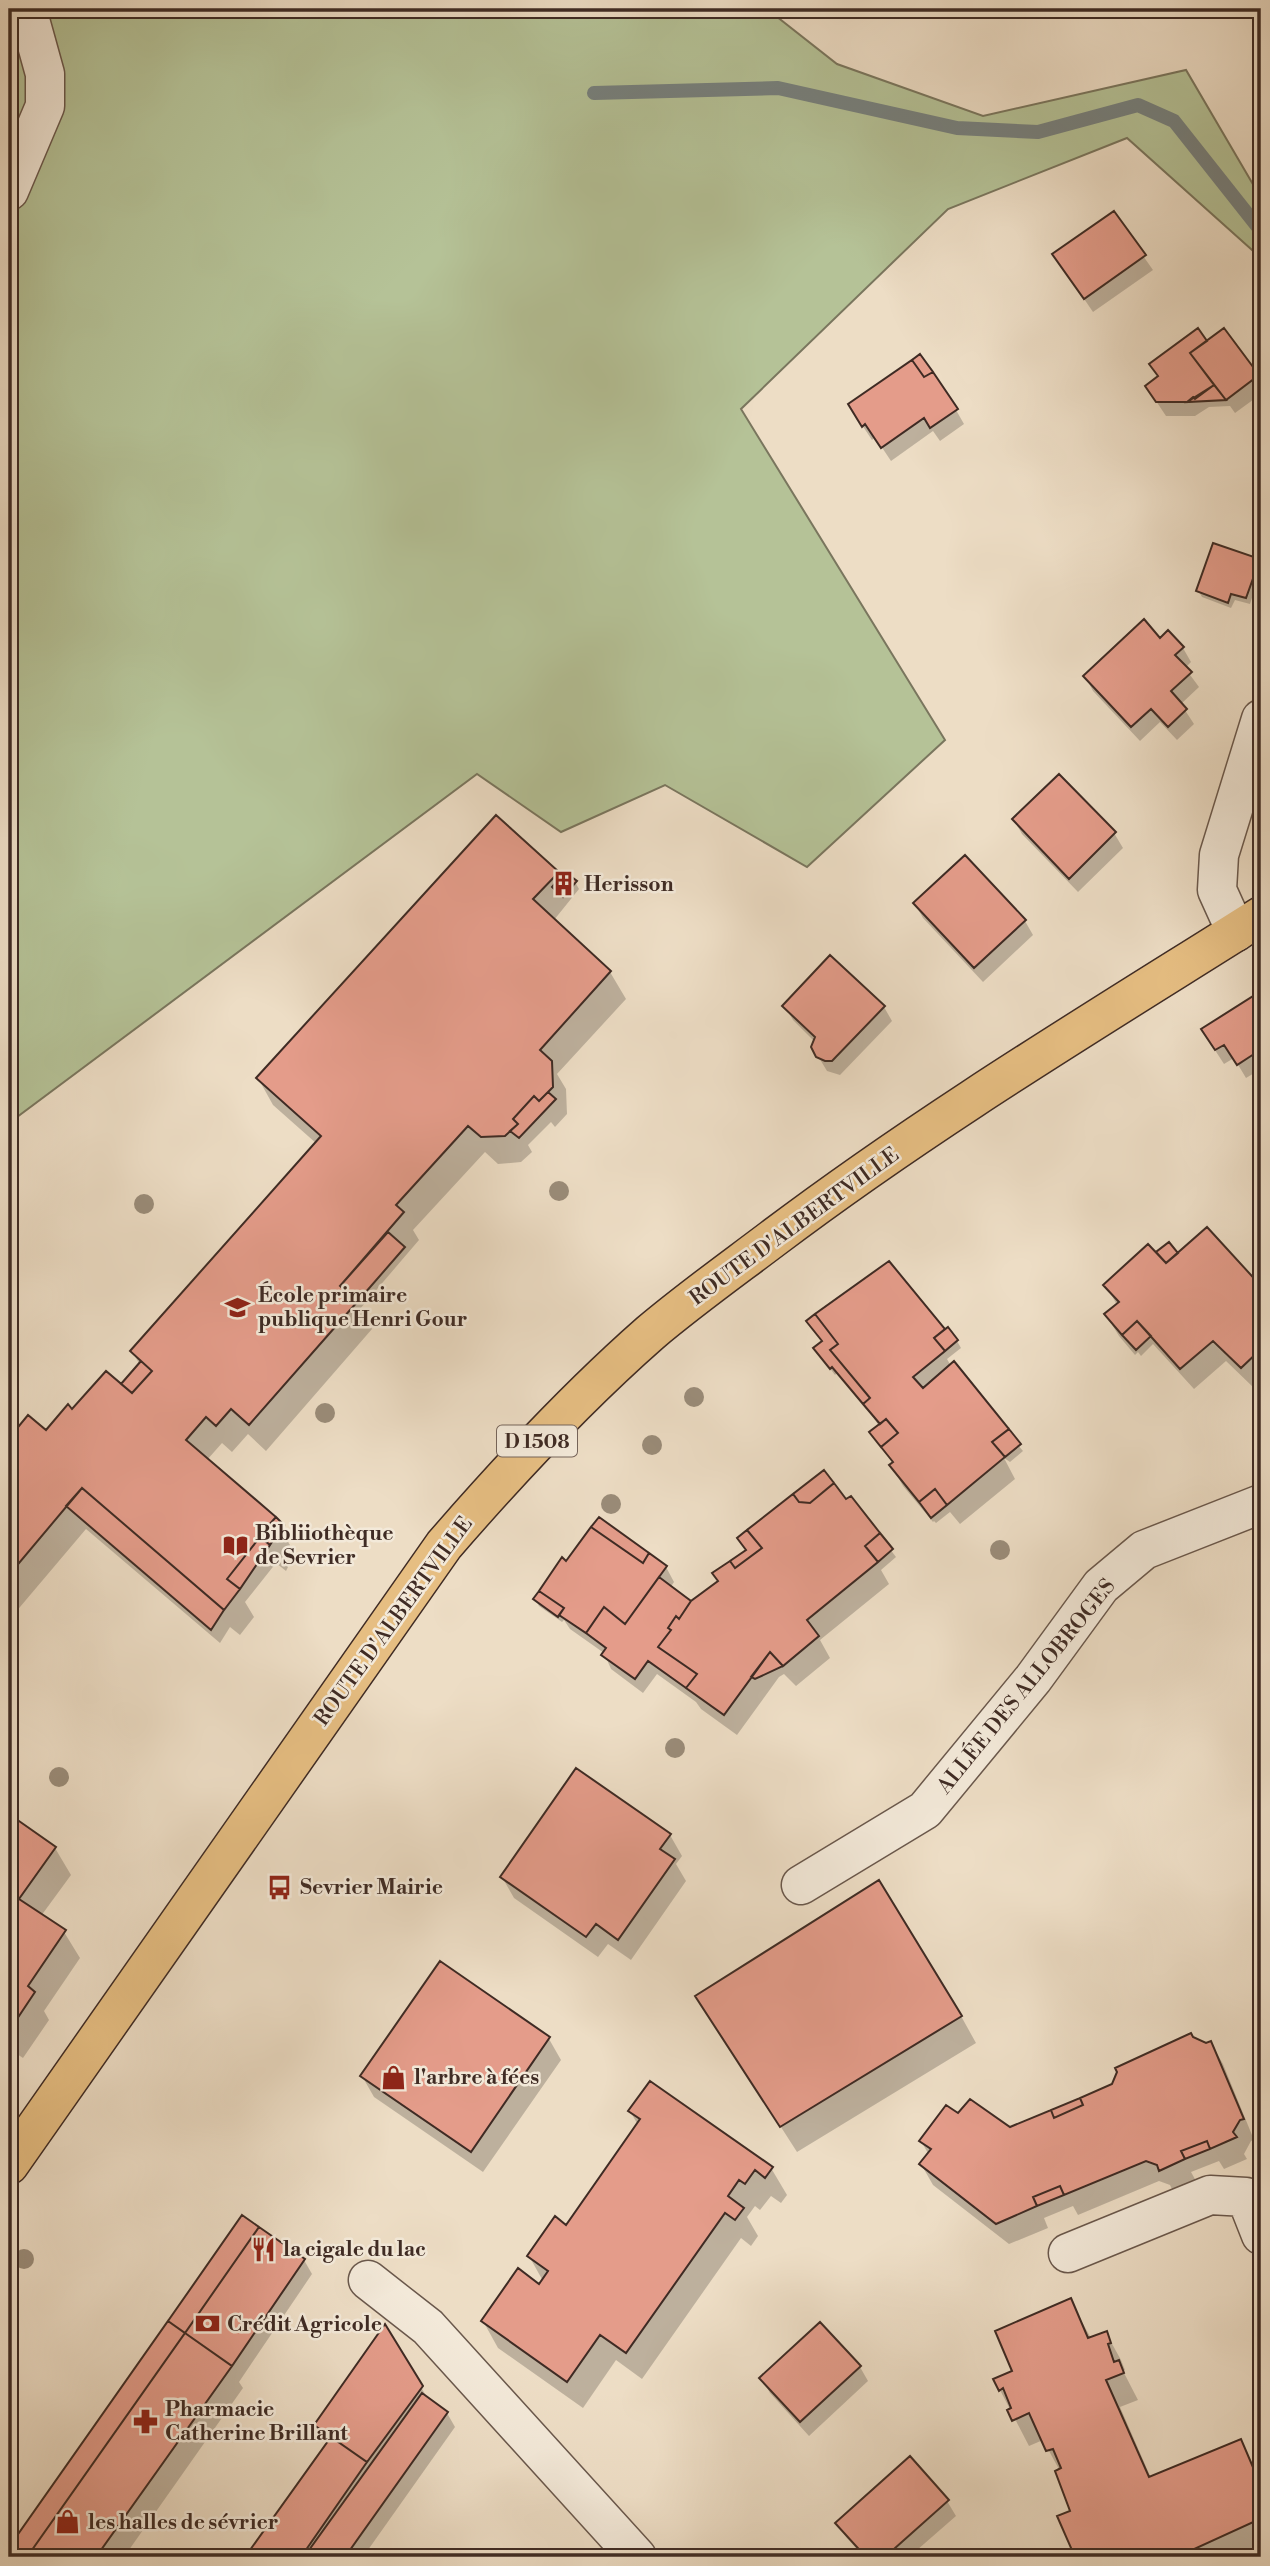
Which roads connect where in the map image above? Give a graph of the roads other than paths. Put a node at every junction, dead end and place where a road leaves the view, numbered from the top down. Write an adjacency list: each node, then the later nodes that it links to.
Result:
1 (27, 9): 2 (street)
2 (9, 191)
3 (1261, 719): 4 (street)
4 (1248, 924): 7 (main road, ROUTE D'ALBERTVILLE / D 1508)
5 (1261, 1504): 6 (street, ALLÉE DES ALLOBROGES)
6 (800, 1885)
7 (9, 2165)
8 (1261, 2235): 9 (street)
9 (1068, 2253)
10 (368, 2280): 11 (street)
11 (636, 2557)

